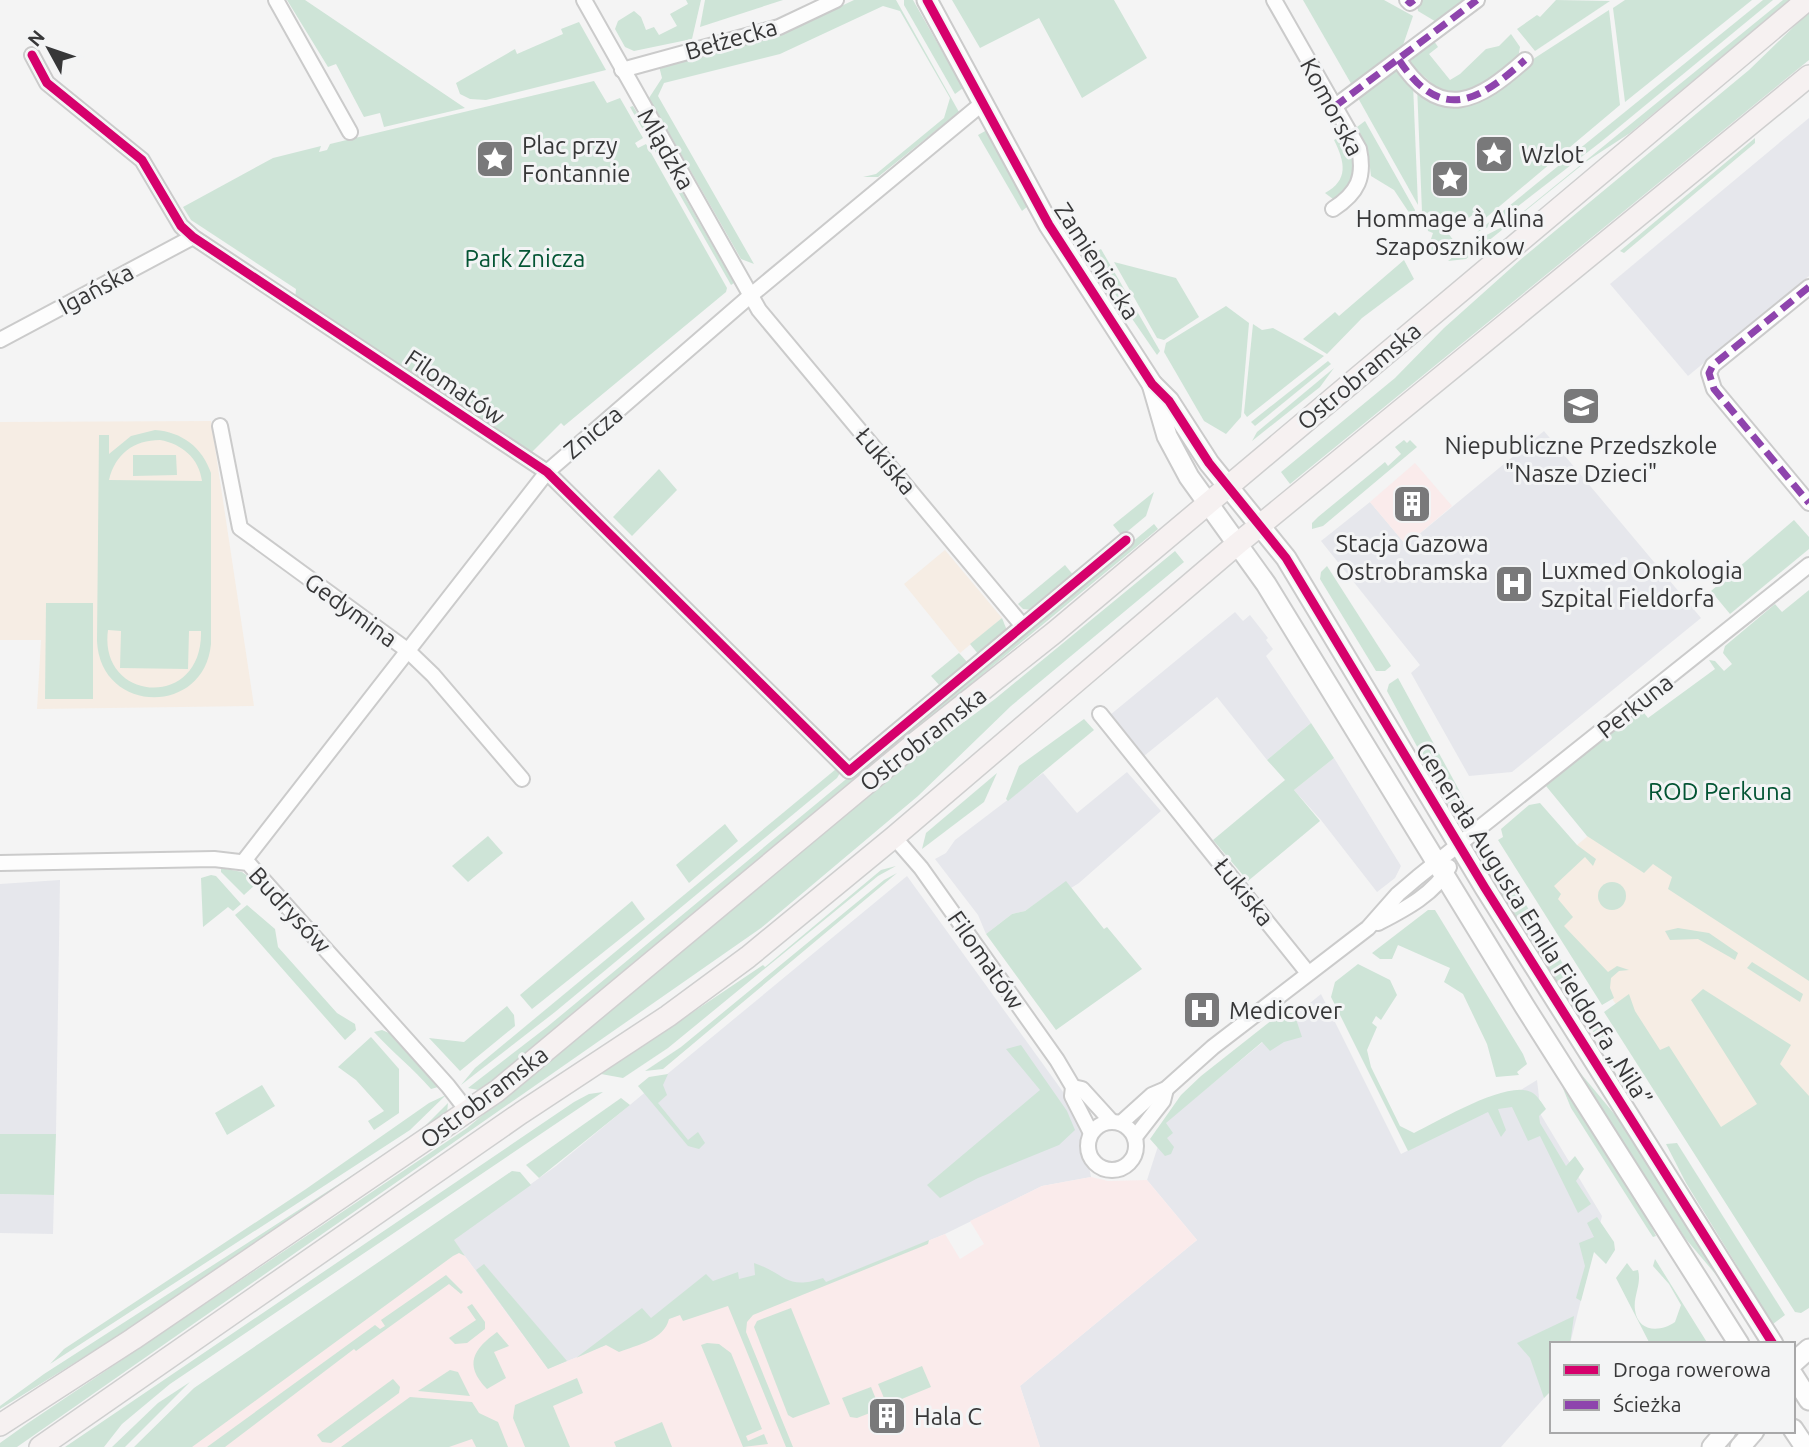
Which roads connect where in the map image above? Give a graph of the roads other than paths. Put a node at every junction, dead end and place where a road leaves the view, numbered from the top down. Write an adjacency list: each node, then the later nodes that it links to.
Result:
1 (276, 0): 17 (street)
2 (584, 0): 13 (street, Mlądzka)
3 (836, 0): 13 (street, Bełżecka)
4 (927, 0): 15 (street, Zamieniecka)
5 (1274, 0): 16 (street, Komorska)
6 (1408, 0): 7 (street)
7 (1414, 0)
8 (1477, 0): 11 (street)
9 (1807, 0): 26 (main road, Ostrobramska)
10 (32, 55): 19 (street, Filomatów)
11 (1399, 60): 12 (street); 16 (street)
12 (1525, 60)
13 (622, 70): 21 (street, Mlądzka)
14 (1809, 76): 29 (main road, Ostrobramska)
15 (984, 102): 21 (street, Znicza); 23 (street, Zamieniecka)
16 (1335, 107): 18 (street, Komorska)
17 (349, 132)
18 (1333, 209)
19 (193, 237): 22 (street, Igańska); 25 (street, Filomatów)
20 (1809, 287): 27 (street)
21 (750, 296): 25 (street, Znicza); 33 (street, Łukiska)
22 (0, 340)
23 (1152, 384): 26 (street, Zamieniecka); 28 (street, Zamieniecka)
24 (220, 426): 34 (street, Gedymina)
25 (547, 472): 33 (street, Filomatów); 34 (street, Znicza)
26 (1229, 486): 28 (main road, Ostrobramska); 29 (street, Zamieniecka)
27 (1809, 503)
28 (1206, 505): 31 (street, Generała Augusta Emila Fieldorfa „Nila”); 45 (main road, Ostrobramska)
29 (1262, 525): 31 (main road, Ostrobramska); 38 (street, Generała Augusta Emila Fieldorfa „Nila”)
30 (1126, 540): 33 (street)
31 (1236, 545): 37 (main road, Ostrobramska); 41 (street, Generała Augusta Emila Fieldorfa „Nila”)
32 (1809, 565): 38 (street, Perkuna)
33 (1022, 625)
34 (407, 650): 36 (street, Gedymina); 39 (street, Znicza)
35 (1100, 714): 42 (street, Łukiska)
36 (522, 779)
37 (894, 837): 43 (street, Filomatów); 57 (main road, Ostrobramska)
38 (1460, 844): 41 (street, Perkuna); 50 (street, Generała Augusta Emila Fieldorfa „Nila”)
39 (244, 861): 40 (street, Budrysów); 45 (street, Budrysów)
40 (0, 863)
41 (1441, 869): 42 (street, Perkuna); 49 (street, Generała Augusta Emila Fieldorfa „Nila”)
42 (1308, 973): 44 (street, Perkuna)
43 (1073, 1087): 46 (street, Filomatów); 47 (street, Filomatów)
44 (1166, 1089): 46 (street, Perkuna); 48 (street, Perkuna)
45 (469, 1113): 53 (main road, Ostrobramska)
46 (1116, 1123): 47 (street); 48 (street)
47 (1091, 1133): 48 (street)
48 (1135, 1137)
49 (1738, 1342)
50 (1772, 1342)
51 (1809, 1349): 52 (street)
52 (1795, 1361)
53 (0, 1425)
54 (1795, 1432): 60 (street)
55 (1725, 1433): 58 (street)
56 (1752, 1433): 59 (street)
57 (40, 1447)
58 (1713, 1447)
59 (1740, 1447)
60 (1805, 1447)

